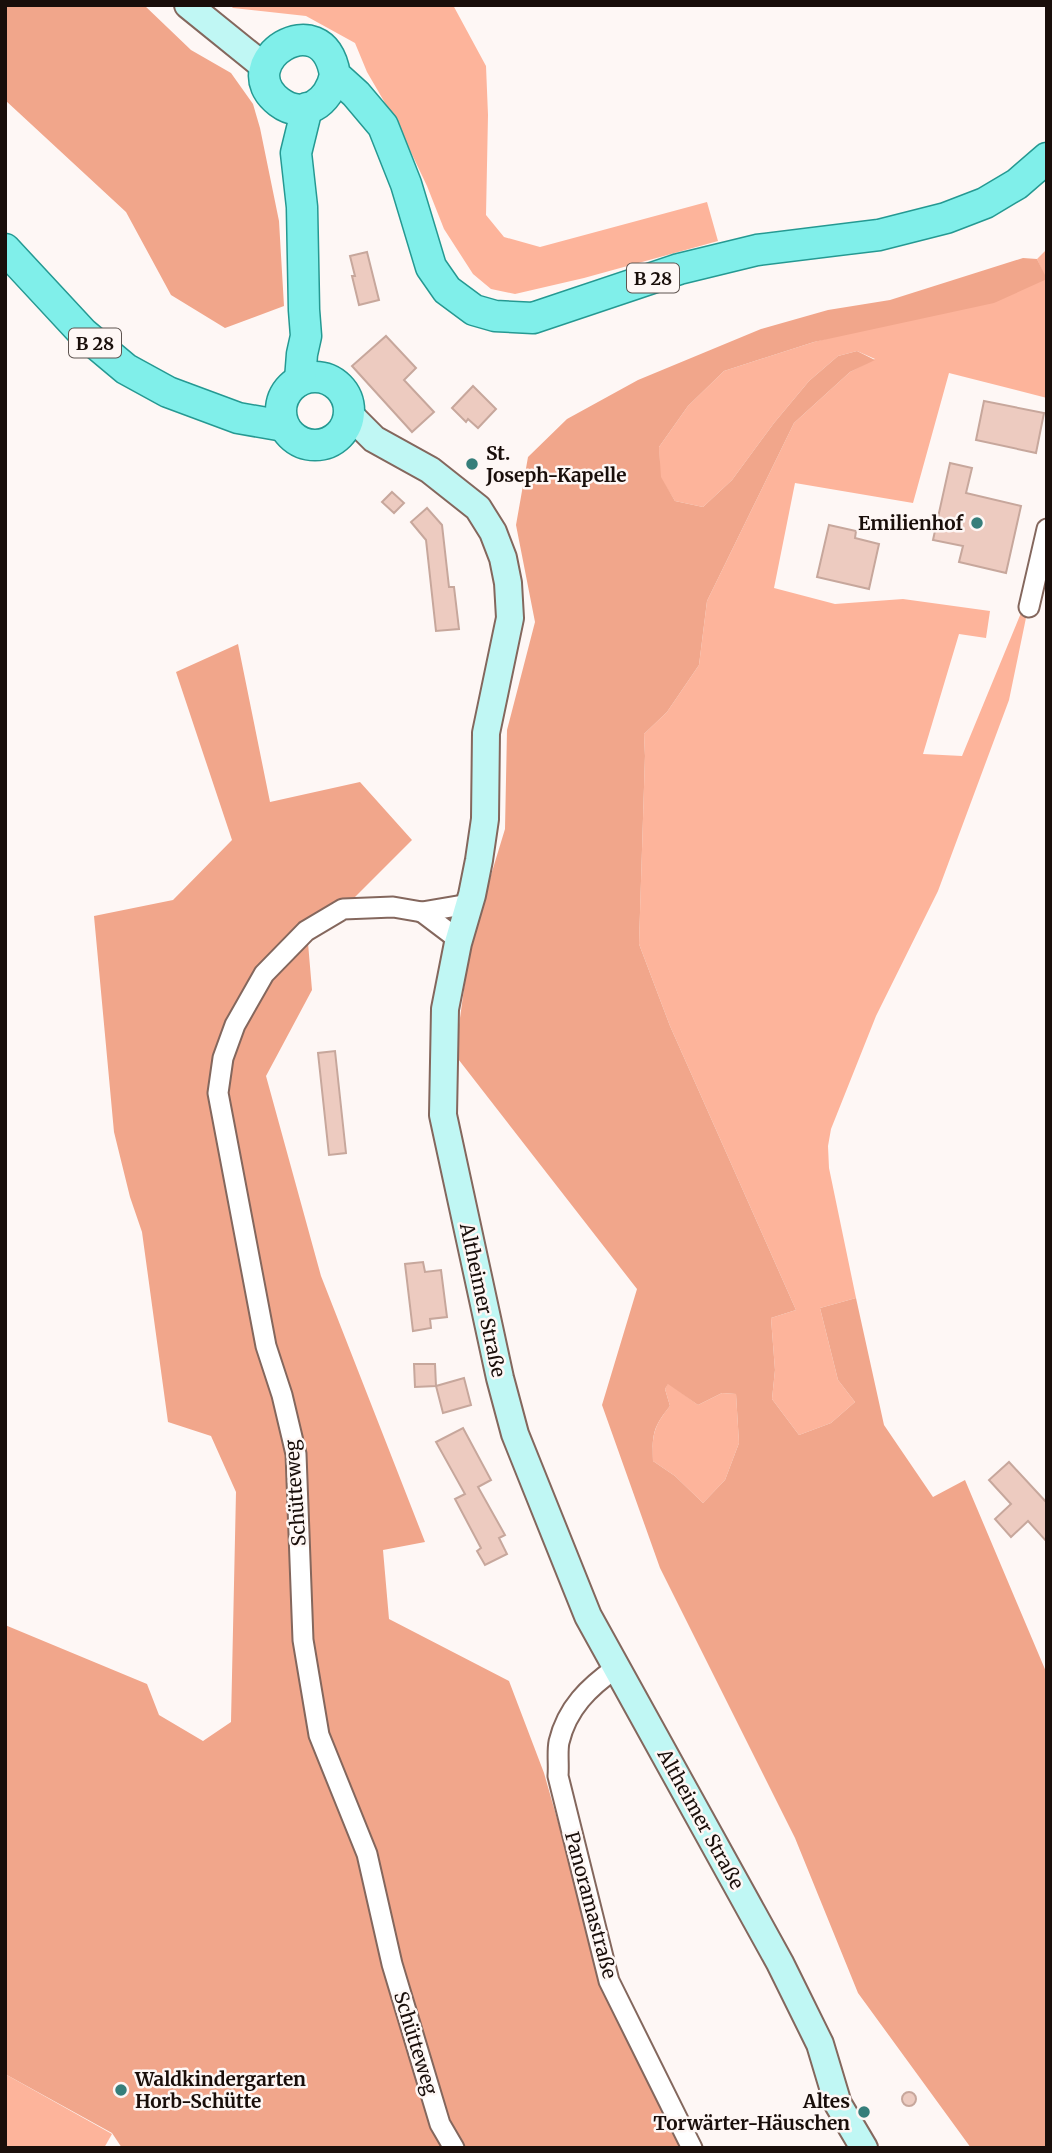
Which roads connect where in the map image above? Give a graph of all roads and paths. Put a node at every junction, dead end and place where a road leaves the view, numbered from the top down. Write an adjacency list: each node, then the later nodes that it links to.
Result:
1 (188, 5): 2 (street)
2 (271, 59): 3 (main road); 3 (main road)
3 (312, 97): 4 (main road, B 28); 6 (main road)
4 (1047, 158)
5 (5, 249): 7 (main road, B 28)
6 (313, 379): 7 (main road); 8 (main road)
7 (283, 415): 8 (main road)
8 (345, 425): 11 (street, Altheimer Straße)
9 (1047, 529): 10 (street)
10 (1029, 607)
11 (469, 904): 12 (street, Schütteweg); 13 (street, Altheimer Straße)
12 (422, 912): 13 (street, Schütteweg); 15 (street, Schütteweg)
13 (459, 940): 14 (street, Altheimer Straße)
14 (616, 1668): 16 (street, Panoramastraße); 17 (street, Altheimer Straße)
15 (454, 2148)
16 (692, 2148)
17 (864, 2148)

